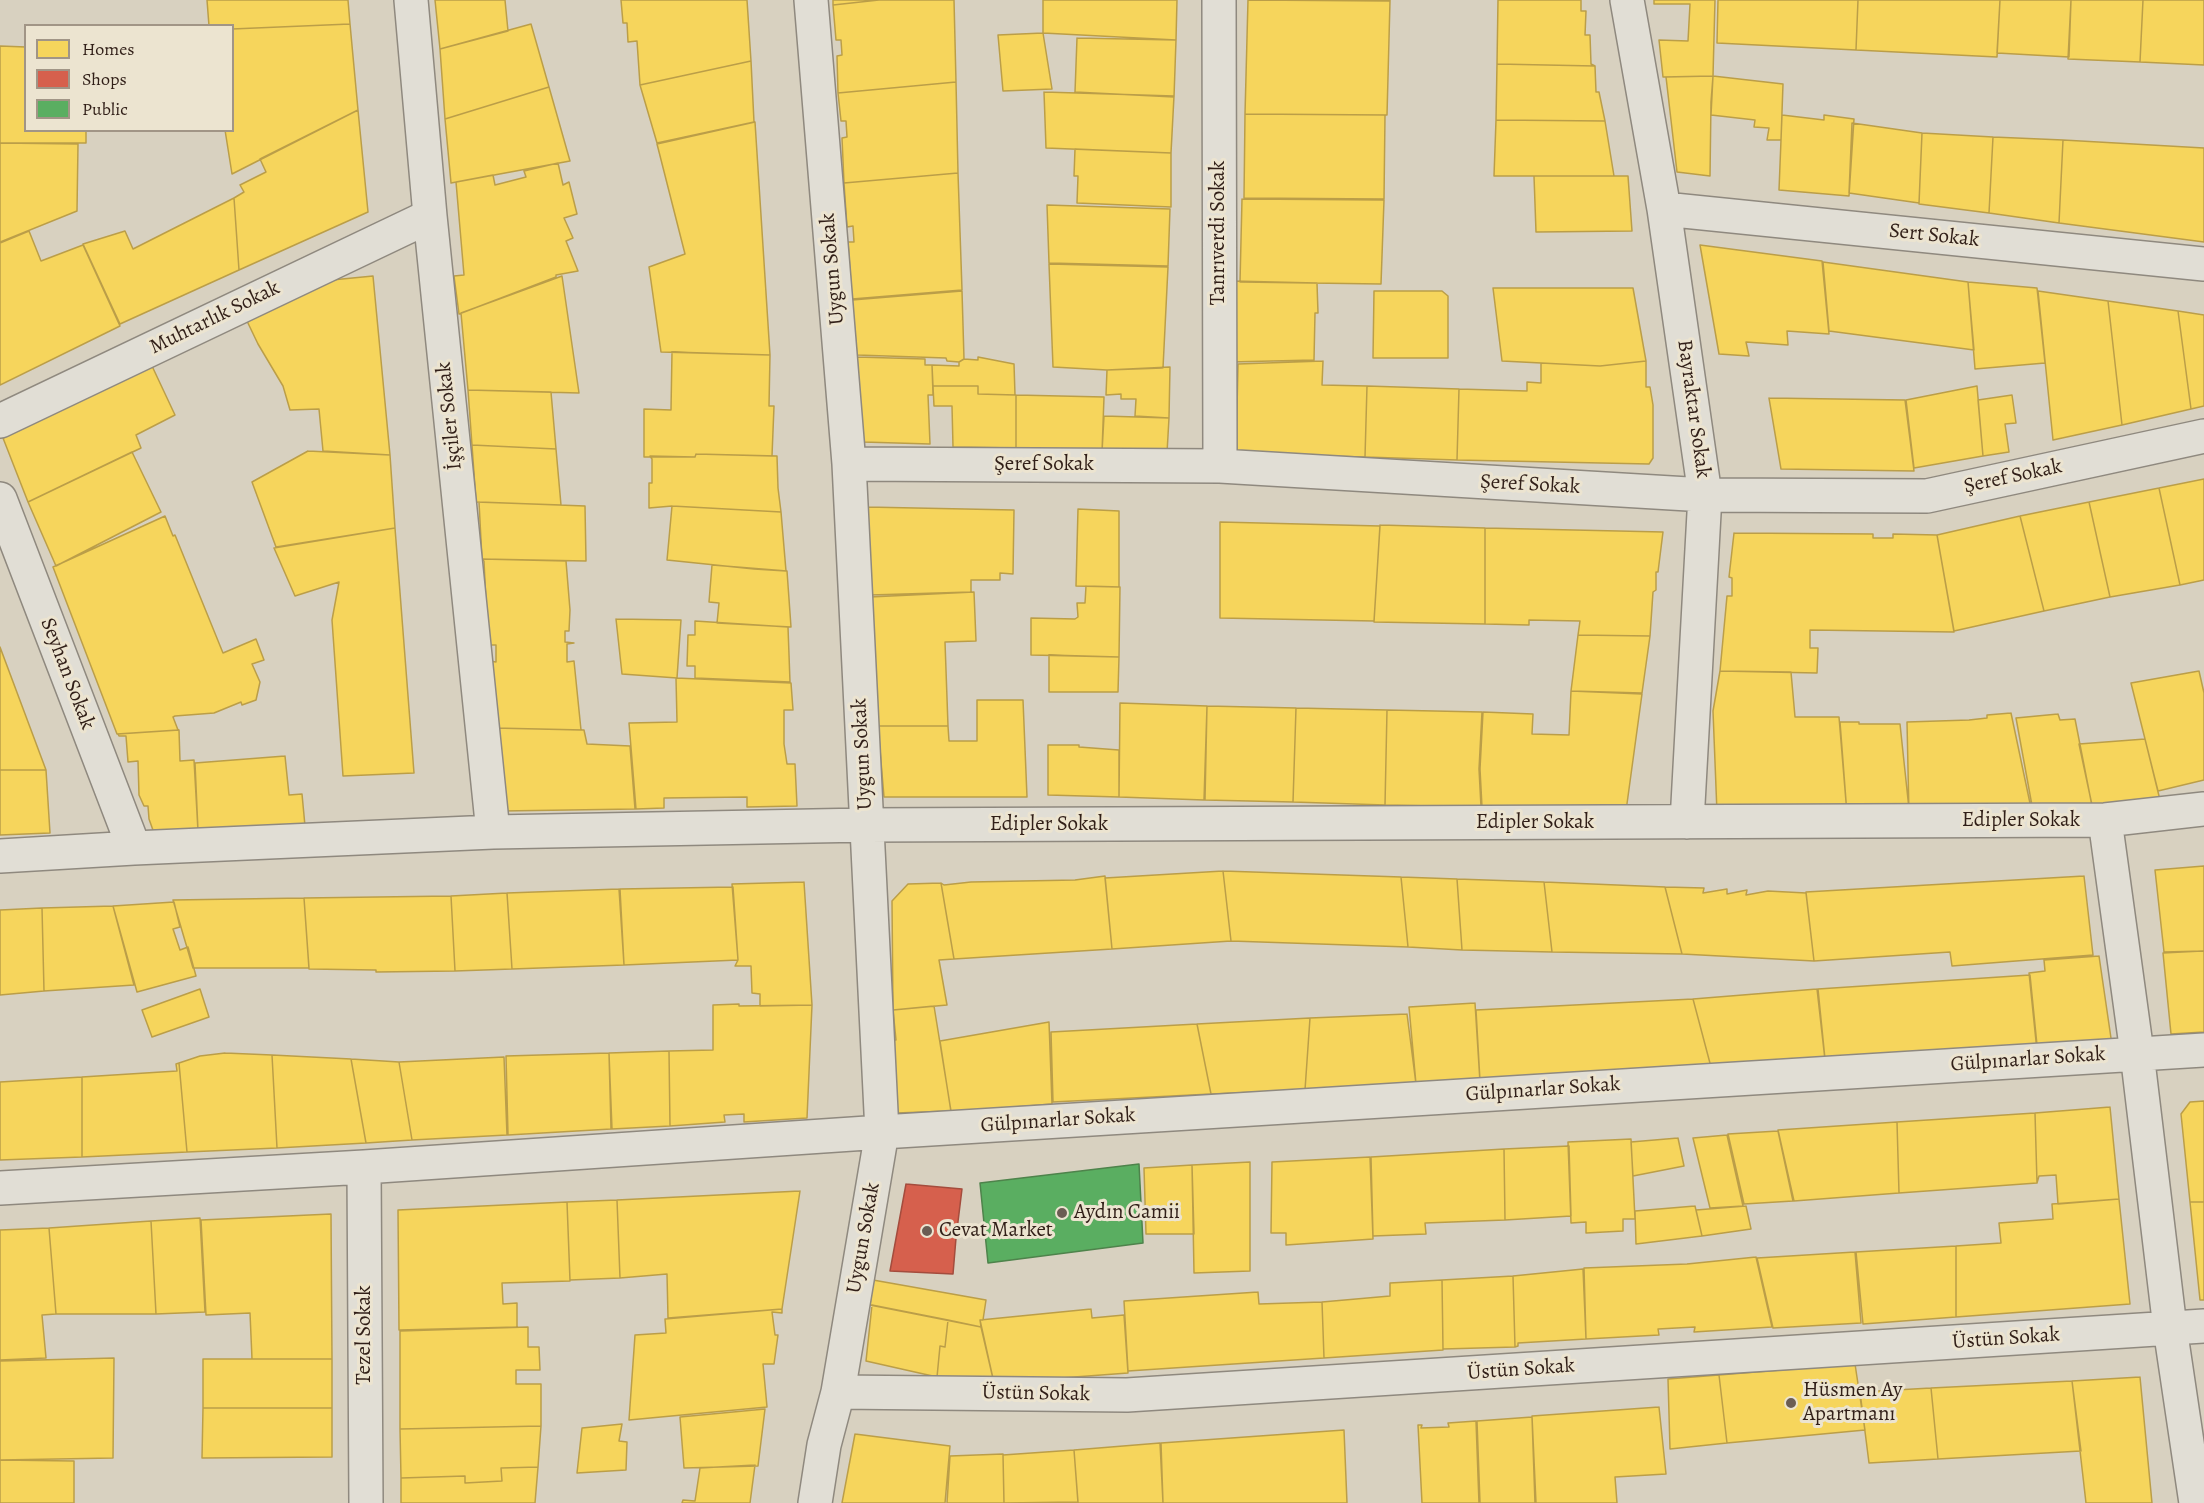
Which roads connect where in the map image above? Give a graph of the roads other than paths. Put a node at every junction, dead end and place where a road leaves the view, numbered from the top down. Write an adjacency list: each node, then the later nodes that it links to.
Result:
1 (411, 0): 6 (street, İşçiler Sokak)
2 (811, 0): 10 (street, Uygun Sokak)
3 (1219, 0): 11 (street, Tanrıverdi Sokak)
4 (1627, 0): 5 (street, Bayraktar Sokak)
5 (1664, 209): 7 (street, Sert Sokak); 12 (street, Bayraktar Sokak)
6 (430, 216): 8 (street, Muhtarlık Sokak); 18 (street, İşçiler Sokak)
7 (2204, 264)
8 (0, 421)
9 (2204, 436): 12 (street, Şeref Sokak)
10 (849, 464): 11 (street, Şeref Sokak); 17 (street, Uygun Sokak)
11 (1220, 466): 12 (street, Şeref Sokak)
12 (1706, 495): 16 (street, Bayraktar Sokak)
13 (0, 499): 19 (street, Seyhan Sokak)
14 (2204, 809): 15 (street, Edipler Sokak)
15 (2105, 820): 16 (street, Edipler Sokak); 22 (street)
16 (1687, 822): 17 (street, Edipler Sokak)
17 (866, 825): 18 (street, Edipler Sokak); 23 (street, Uygun Sokak)
18 (493, 832): 19 (street, Edipler Sokak)
19 (134, 848): 20 (street, Edipler Sokak)
20 (0, 856)
21 (2204, 1050): 22 (street, Gülpınarlar Sokak)
22 (2137, 1053): 23 (street, Gülpınarlar Sokak); 27 (street)
23 (882, 1132): 24 (street, Gülpınarlar Sokak); 28 (street, Uygun Sokak)
24 (364, 1167): 25 (street, Gülpınarlar Sokak); 29 (street, Tezel Sokak)
25 (0, 1188)
26 (2204, 1326): 27 (street, Üstün Sokak)
27 (2169, 1328): 28 (street, Üstün Sokak); 31 (street)
28 (838, 1392): 30 (street, Uygun Sokak)
29 (366, 1503)
30 (815, 1503)
31 (2196, 1503)

